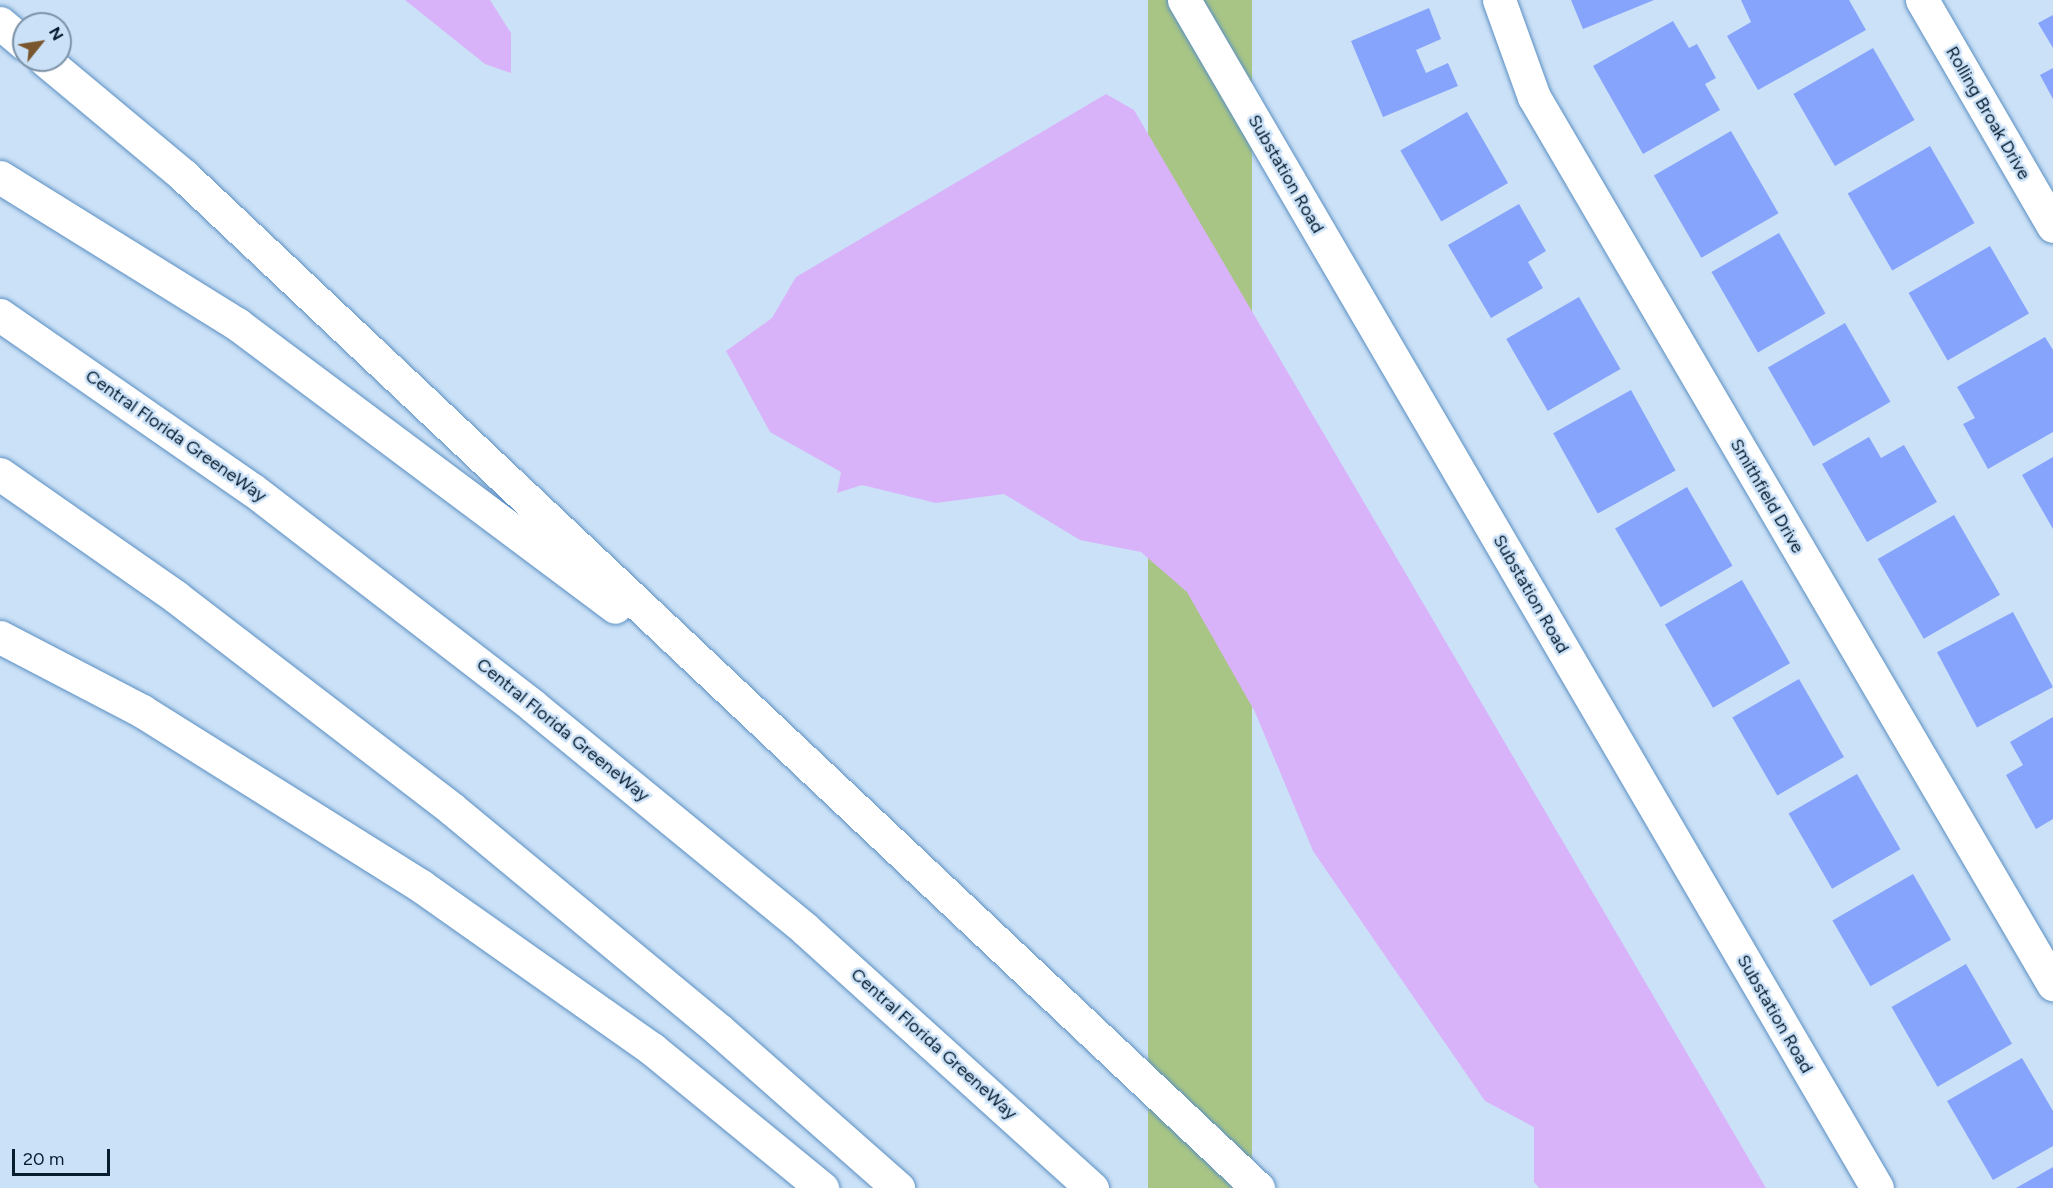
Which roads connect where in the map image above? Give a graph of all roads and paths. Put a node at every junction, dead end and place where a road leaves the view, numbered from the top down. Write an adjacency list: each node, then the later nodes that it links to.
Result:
1 (1184, 0): 18 (main road, Substation Road)
2 (1499, 0): 13 (main road, Smithfield Drive)
3 (1922, 0): 8 (main road, Rolling Broak Drive)
4 (0, 23): 5 (main road)
5 (12, 33)
6 (59, 72): 12 (main road)
7 (0, 177): 12 (main road)
8 (2053, 226)
9 (0, 315): 16 (main road, Central Florida GreeneWay)
10 (0, 474): 15 (main road)
11 (0, 637): 14 (main road)
12 (729, 690): 17 (main road)
13 (2053, 984)
14 (822, 1188)
15 (898, 1188)
16 (1092, 1188)
17 (1258, 1188)
18 (1877, 1188)

